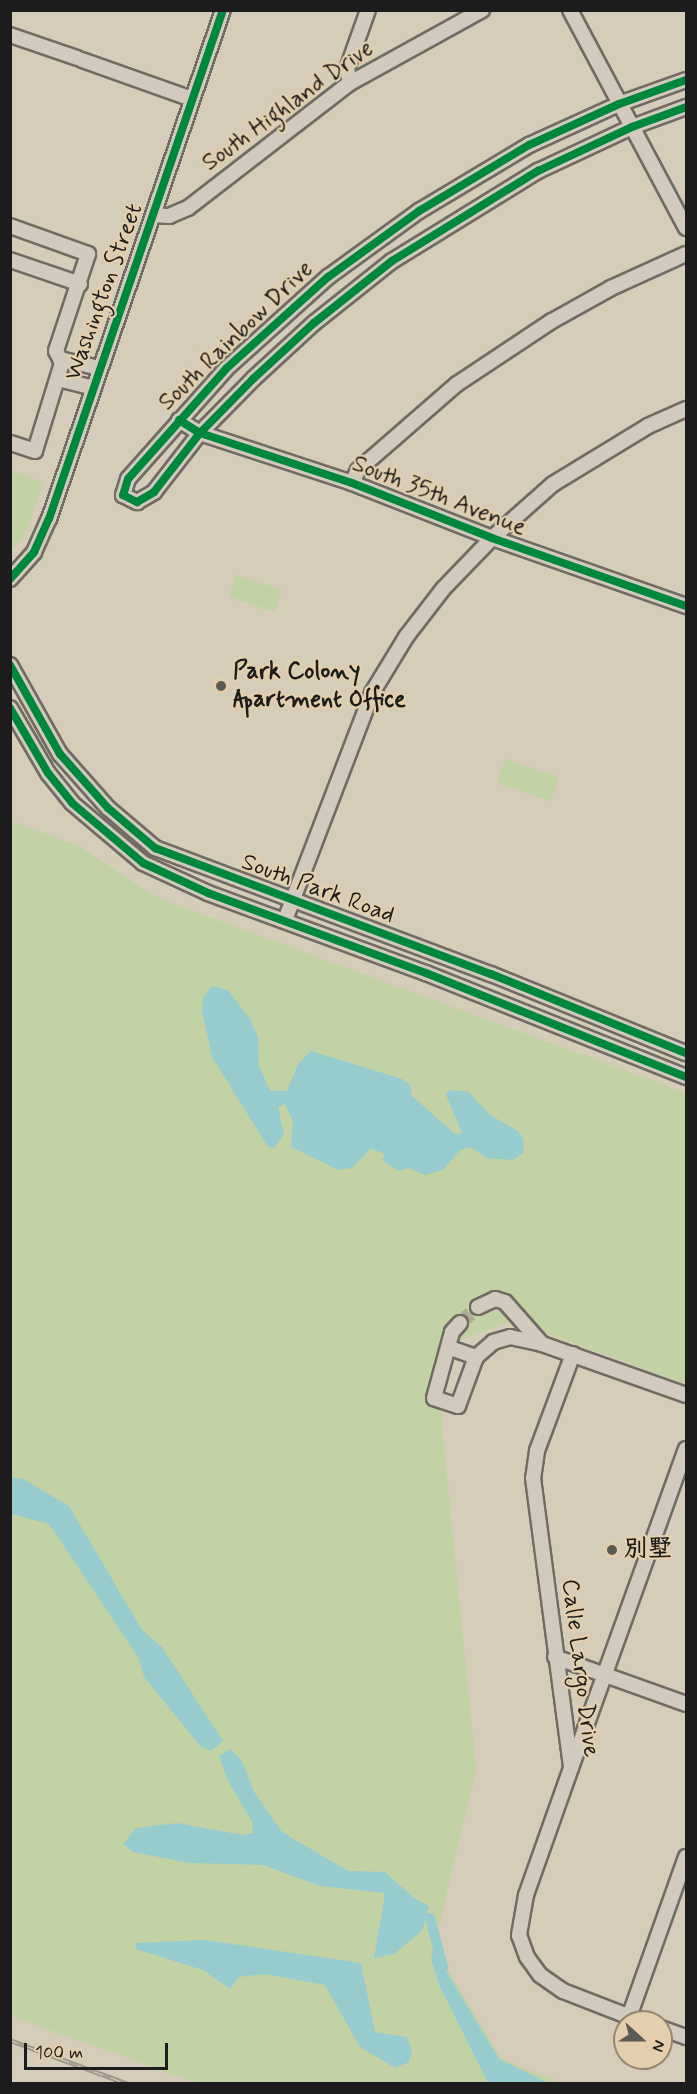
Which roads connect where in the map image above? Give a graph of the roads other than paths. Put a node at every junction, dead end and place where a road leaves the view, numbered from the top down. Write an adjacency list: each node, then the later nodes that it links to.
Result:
1 (223, 10): 8 (street, Washington Street)
2 (368, 10): 7 (street)
3 (482, 10): 7 (street, South Highland Drive)
4 (570, 10): 9 (street)
5 (10, 35): 8 (street)
6 (687, 80): 9 (street, South Rainbow Drive)
7 (350, 83): 12 (street, South Highland Drive)
8 (192, 99): 12 (street, Washington Street)
9 (619, 104): 11 (street); 15 (street, South Rainbow Drive)
10 (687, 107): 11 (street, South Rainbow Drive)
11 (632, 127): 14 (street); 17 (street, South Rainbow Drive)
12 (153, 215): 21 (street, Washington Street)
13 (10, 226): 19 (street)
14 (687, 228)
15 (384, 237): 17 (street); 25 (street, South Rainbow Drive)
16 (687, 254): 28 (street)
17 (398, 257): 26 (street, South Rainbow Drive)
18 (10, 260): 19 (street)
19 (80, 284): 20 (street)
20 (60, 359): 21 (street); 22 (street)
21 (98, 368): 23 (street, Washington Street)
22 (58, 379): 23 (street); 27 (street)
23 (91, 387): 30 (street, Washington Street)
24 (687, 409): 29 (street)
25 (179, 420): 26 (street, South 35th Avenue); 26 (street, South Rainbow Drive)
26 (200, 433): 28 (street, South 35th Avenue)
27 (10, 443)
28 (352, 483): 29 (street, South 35th Avenue)
29 (492, 538): 33 (street, South 35th Avenue); 36 (street)
30 (33, 552): 31 (street); 32 (street, Washington Street)
31 (10, 563)
32 (11, 579)
33 (687, 606)
34 (10, 665): 36 (street, South Park Road)
35 (10, 708): 37 (street, South Park Road)
36 (293, 900): 37 (street); 38 (street, South Park Road)
37 (285, 920): 39 (street, South Park Road)
38 (687, 1053)
39 (687, 1077)
40 (478, 1307): 41 (street)
41 (518, 1316): 43 (street); 44 (street)
42 (460, 1323): 45 (street)
43 (510, 1337): 44 (street); 47 (street)
44 (542, 1344): 46 (street)
45 (450, 1348): 47 (street); 47 (street)
46 (573, 1354): 48 (street); 50 (street, Calle Largo Drive)
47 (476, 1357)
48 (687, 1395)
49 (687, 1449): 51 (street)
50 (555, 1658): 51 (street); 53 (street, Calle Largo Drive)
51 (606, 1676): 52 (street); 53 (street)
52 (687, 1704)
53 (571, 1768): 56 (street, Calle Largo Drive)
54 (687, 1857): 55 (street)
55 (632, 2010)
56 (613, 2011)

